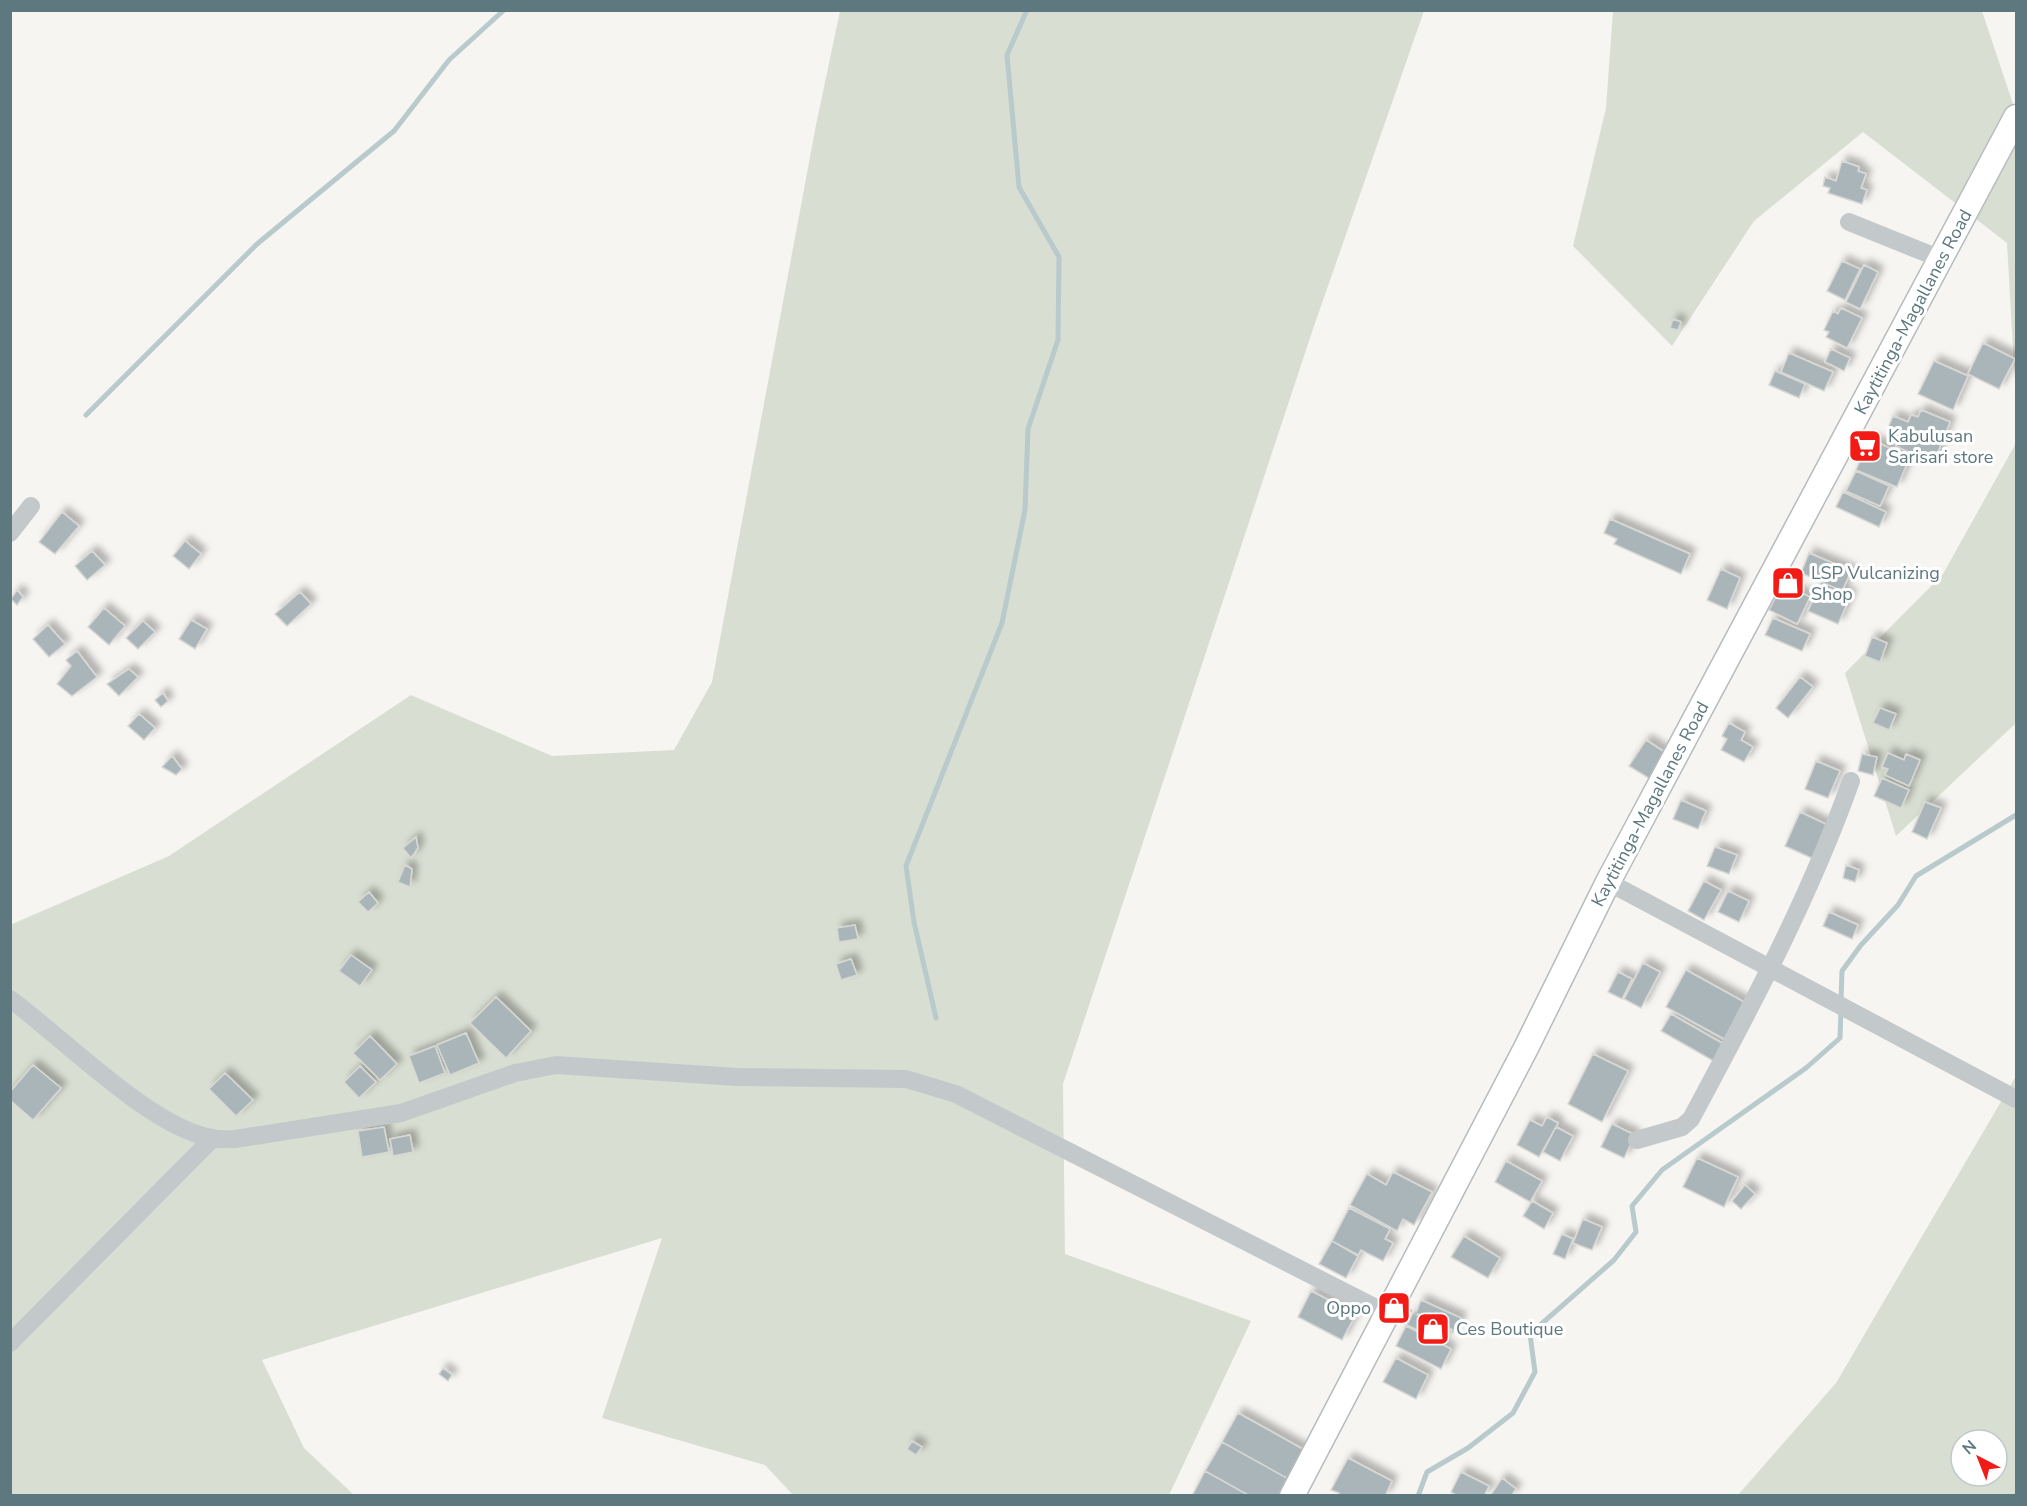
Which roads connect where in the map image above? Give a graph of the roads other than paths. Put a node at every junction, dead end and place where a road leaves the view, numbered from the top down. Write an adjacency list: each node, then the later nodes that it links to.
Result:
1 (2016, 117): 3 (main road, Kaytitinga-Magallanes Road)
2 (1849, 222): 3 (street)
3 (1941, 259): 7 (main road, Kaytitinga-Magallanes Road)
4 (31, 506): 5 (street)
5 (10, 533)
6 (1851, 781): 8 (street)
7 (1608, 882): 8 (street); 13 (main road, Kaytitinga-Magallanes Road)
8 (1772, 967): 10 (street); 12 (street)
9 (10, 999): 11 (street)
10 (2016, 1099)
11 (212, 1138): 13 (street); 14 (street)
12 (1637, 1140)
13 (1389, 1307): 15 (main road, Kaytitinga-Magallanes Road)
14 (10, 1343)
15 (1292, 1496)

